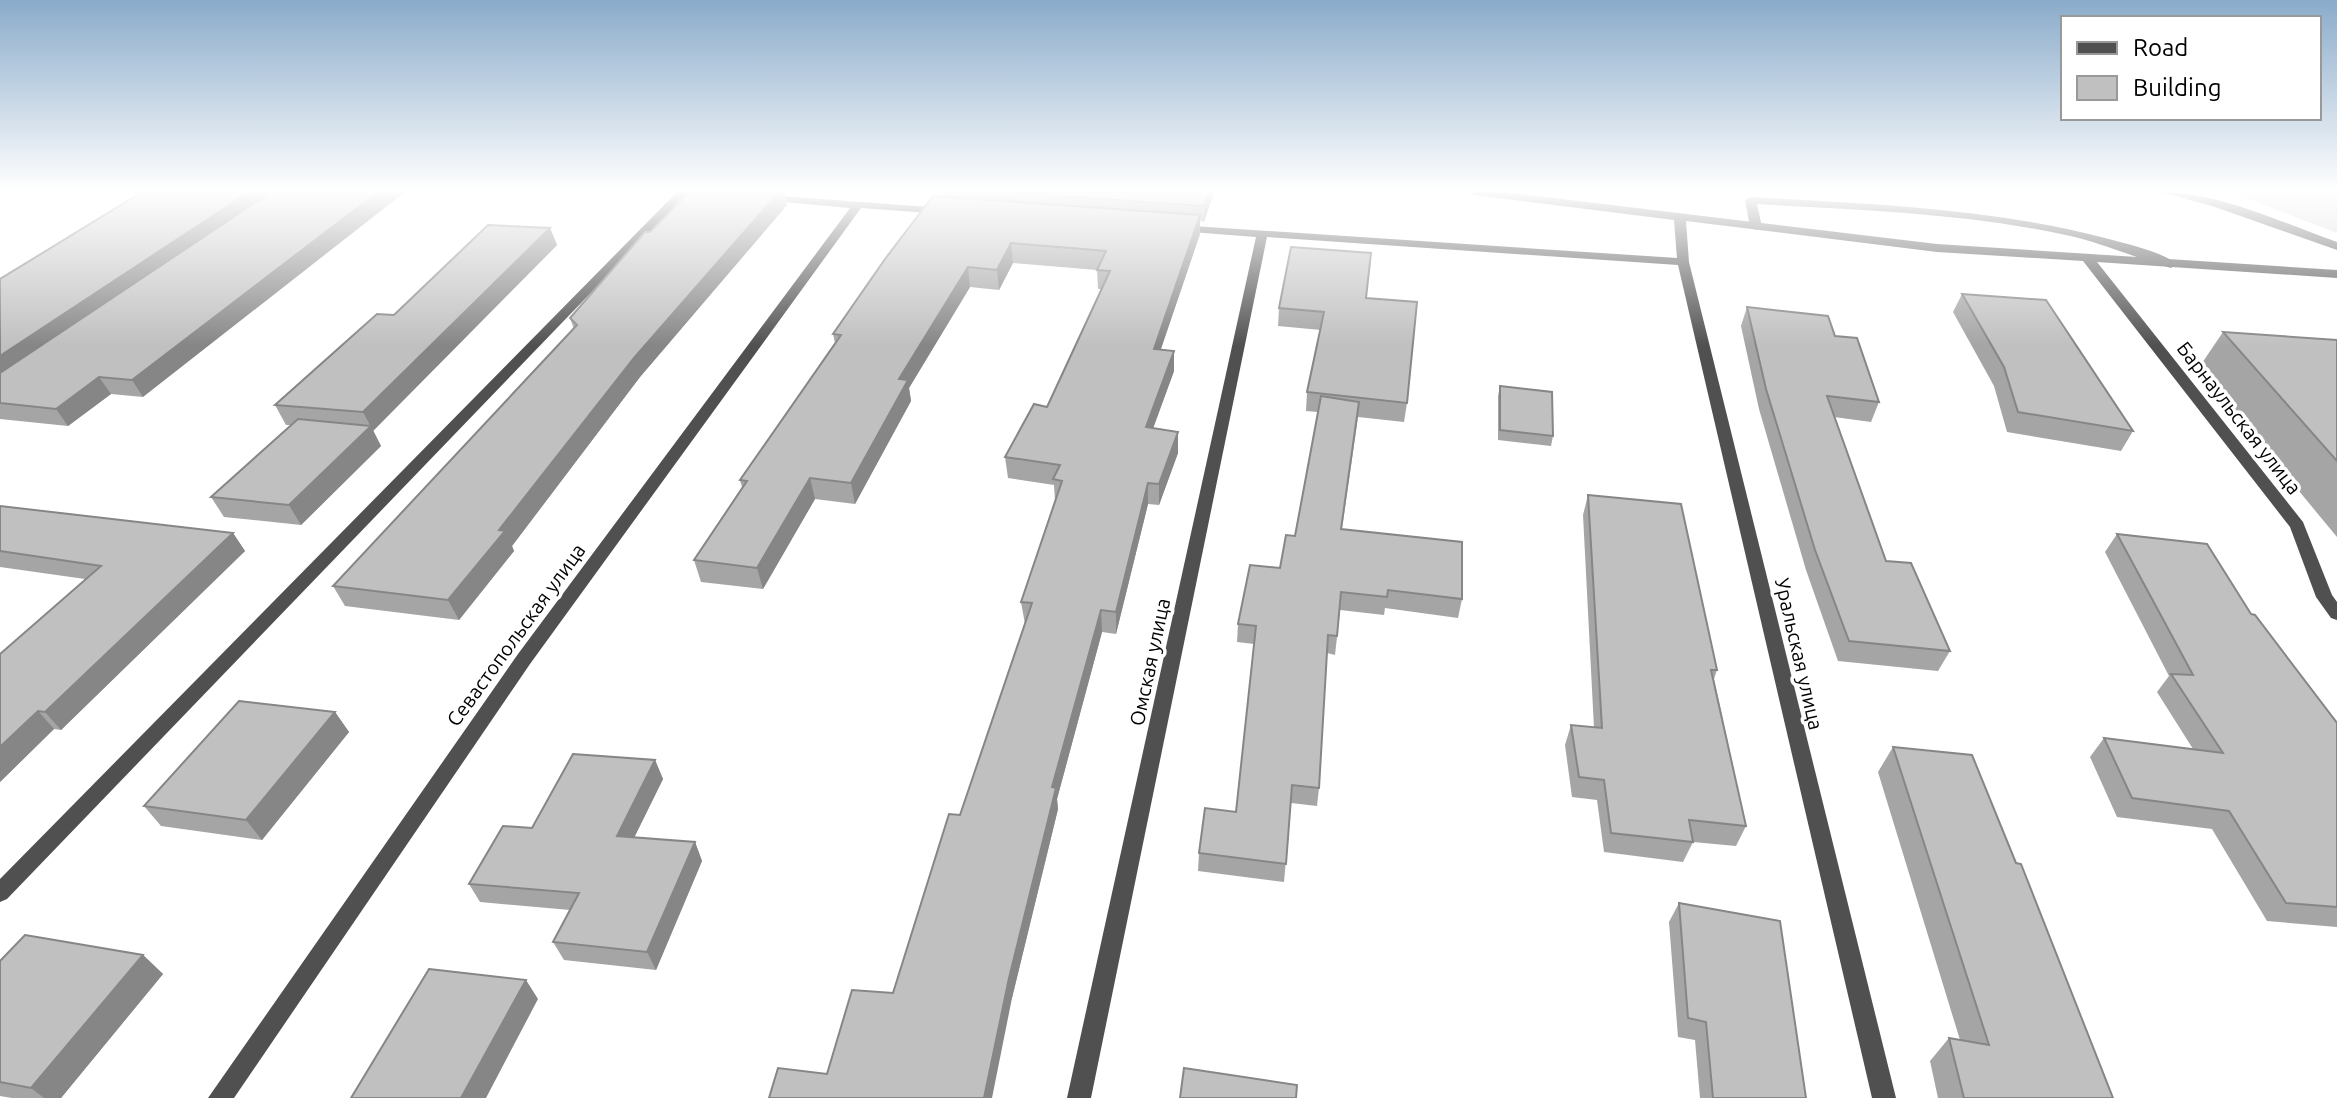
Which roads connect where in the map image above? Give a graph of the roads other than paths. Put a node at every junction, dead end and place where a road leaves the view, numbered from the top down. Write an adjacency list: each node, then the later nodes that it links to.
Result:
1 (633, 243): 13 (street)
2 (830, 243): 14 (street, Севастопольская улица)
3 (1260, 243): 15 (street, Омская улица)
4 (1401, 243): 9 (street)
5 (1682, 243): 9 (street, Уральская улица)
6 (1896, 243): 8 (street)
7 (2116, 243): 10 (street)
8 (2088, 259): 10 (street); 12 (street, Барнаульская улица)
9 (1683, 262): 16 (street, Уральская улица)
10 (2171, 264): 11 (street)
11 (2337, 274)
12 (2337, 614)
13 (0, 893)
14 (220, 1098)
15 (1079, 1098)
16 (1884, 1098)

